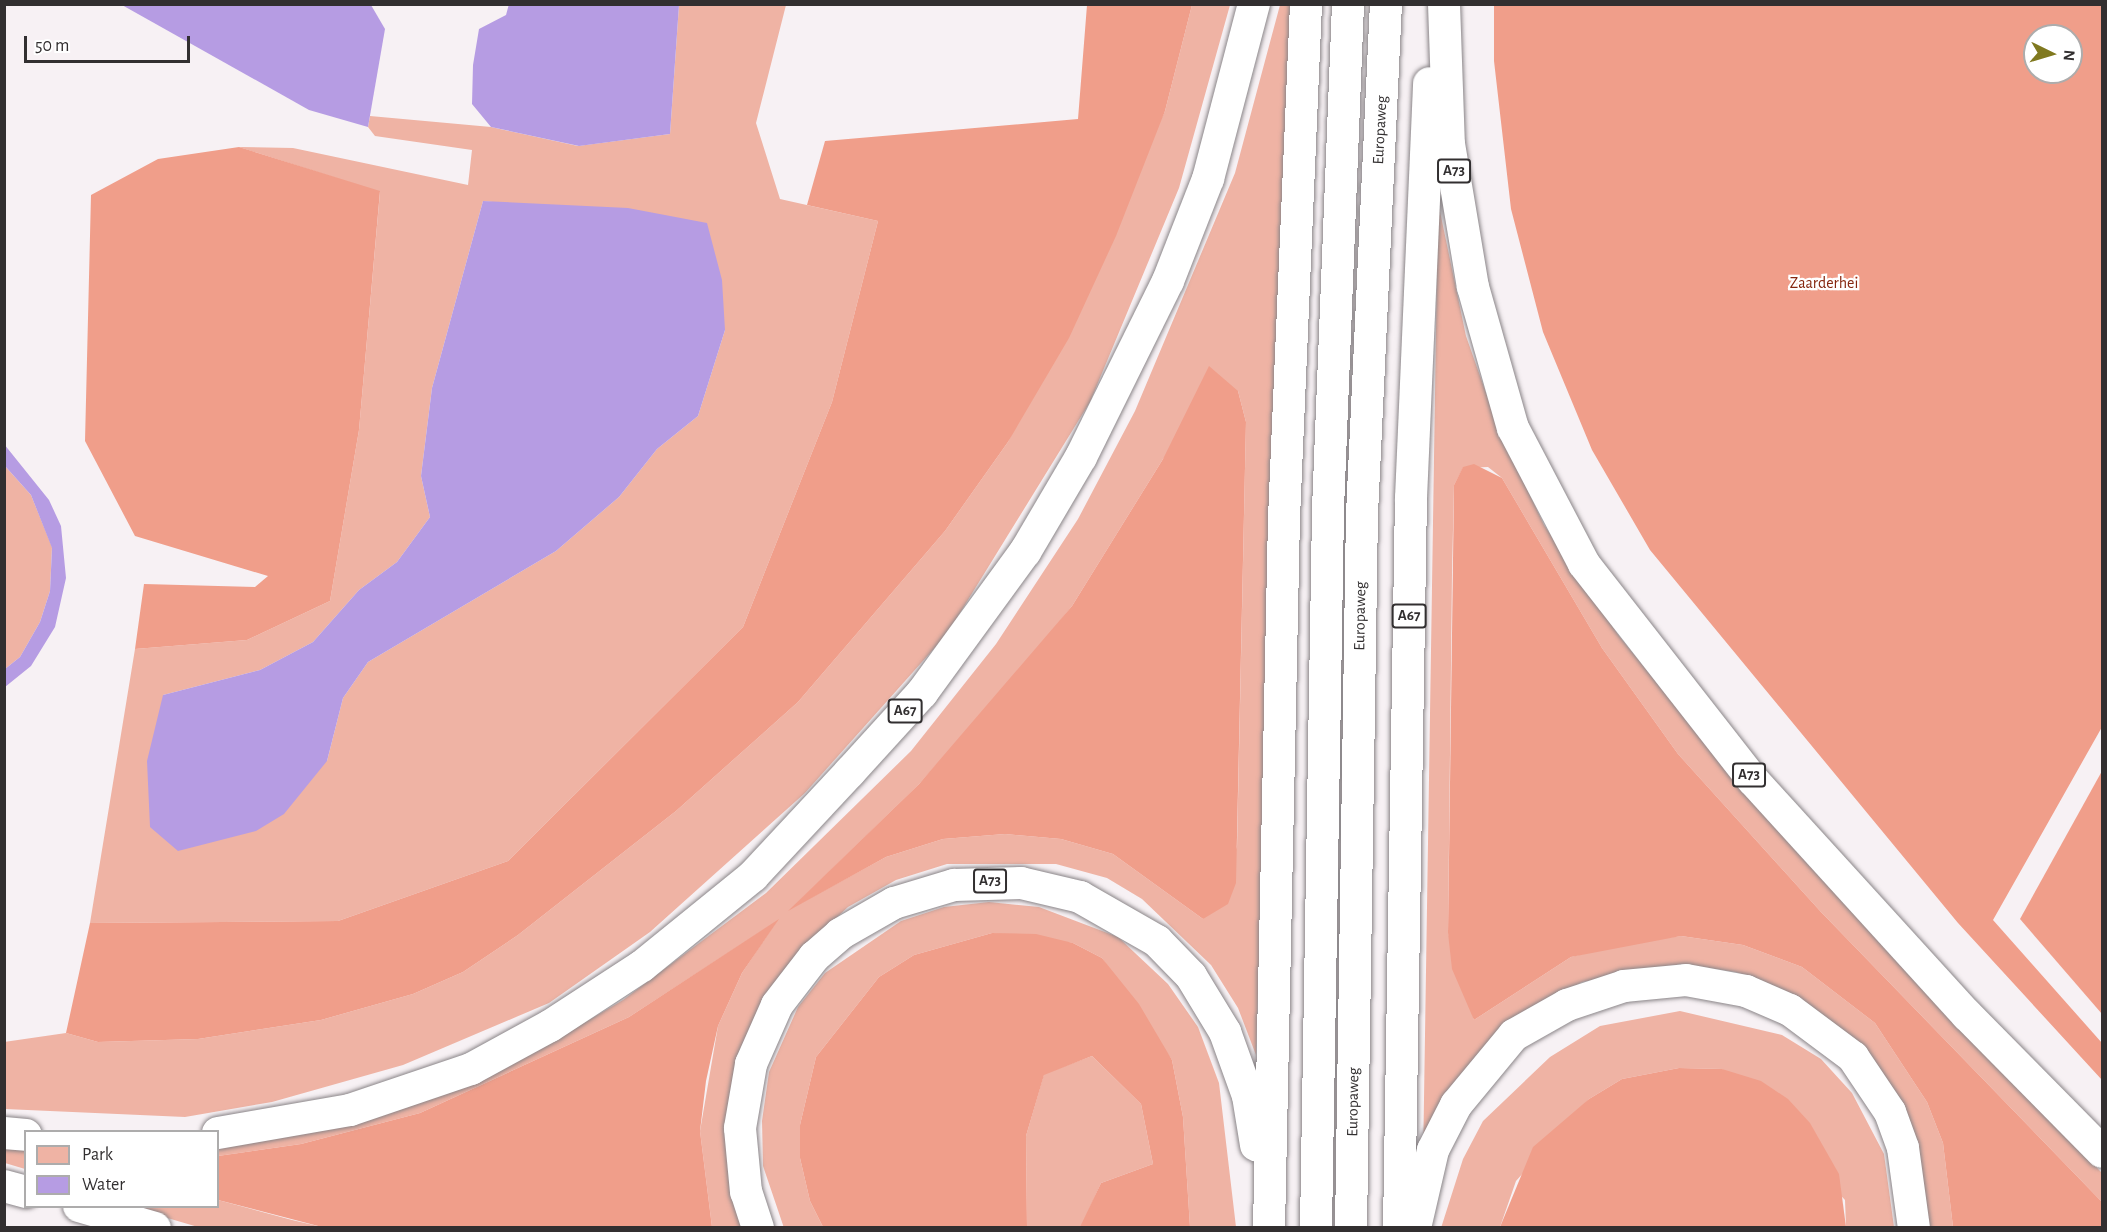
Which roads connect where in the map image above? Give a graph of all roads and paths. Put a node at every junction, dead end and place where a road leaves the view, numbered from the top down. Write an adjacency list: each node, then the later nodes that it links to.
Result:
1 (1254, 4): 8 (highway, A67)
2 (1306, 4): 14 (highway)
3 (1348, 4): 17 (highway, Europaweg)
4 (1386, 4): 18 (highway, Europaweg)
5 (1432, 4): 19 (highway, A67)
6 (1444, 4): 10 (highway, A73)
7 (4, 1133): 9 (highway)
8 (219, 1133)
9 (24, 1135)
10 (2103, 1152)
11 (4, 1186): 12 (highway)
12 (24, 1191)
13 (86, 1208): 15 (highway)
14 (1268, 1223): 16 (highway, A73)
15 (155, 1227)
16 (758, 1227)
17 (1316, 1227)
18 (1351, 1227)
19 (1399, 1227)
20 (1415, 1227): 21 (highway)
21 (1914, 1227)

